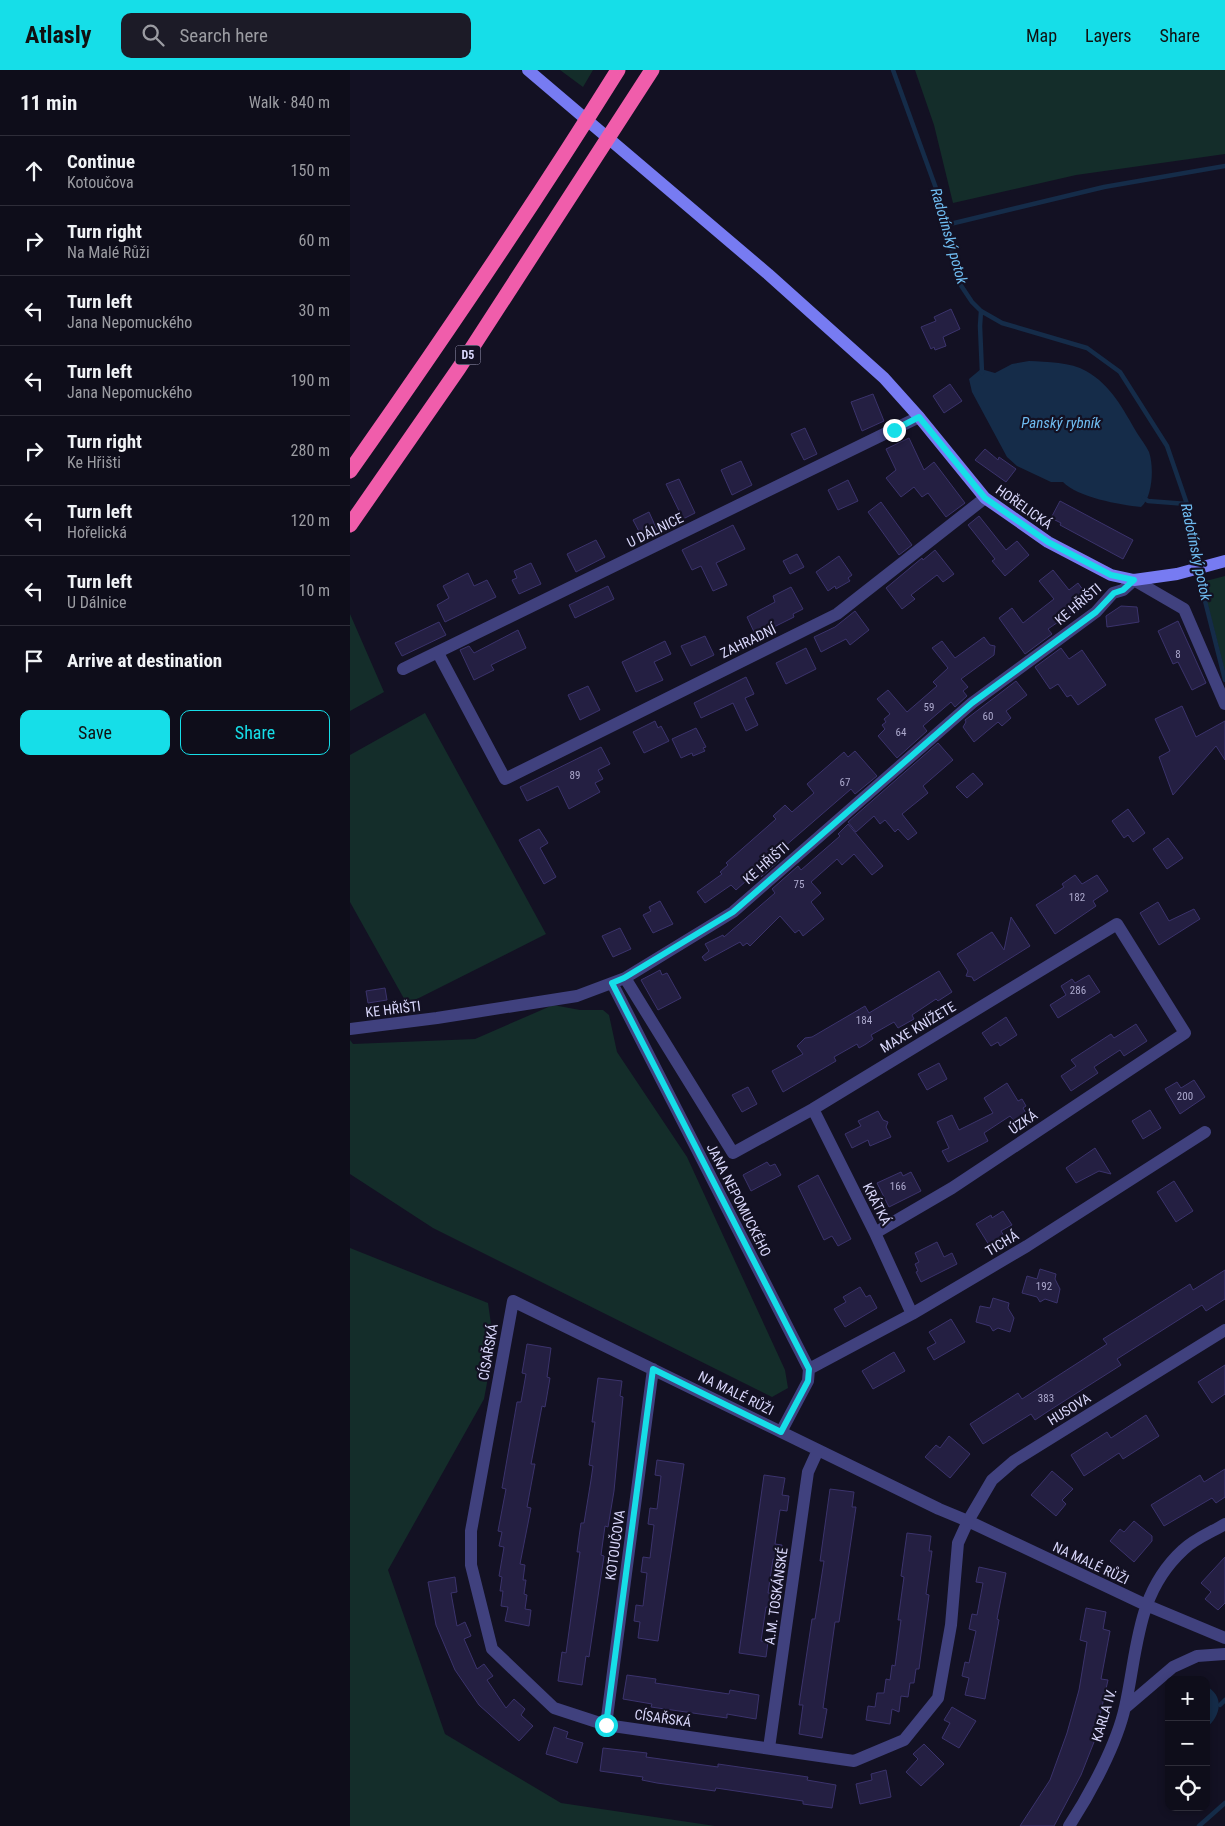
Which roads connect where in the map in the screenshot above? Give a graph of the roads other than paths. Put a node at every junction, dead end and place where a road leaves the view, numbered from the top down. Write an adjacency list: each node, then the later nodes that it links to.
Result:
1 (528, 70): 4 (main road, HOŘELICKÁ)
2 (652, 70): 7 (highway, D5)
3 (617, 71): 5 (highway, D5)
4 (919, 417): 6 (main road, HOŘELICKÁ); 10 (street, U DÁLNICE)
5 (350, 471)
6 (985, 498): 9 (main road, HOŘELICKÁ); 10 (street, ZAHRADNÍ)
7 (350, 525)
8 (1225, 560): 9 (main road)
9 (1134, 580): 12 (street); 14 (street, KE HŘIŠTI)
10 (438, 653): 11 (street, U DÁLNICE)
11 (404, 669)
12 (1225, 704)
13 (1117, 924): 17 (street, MAXE KNÍŽETE); 20 (street, ÚZKÁ)
14 (624, 978): 15 (street, KE HŘIŠTI); 19 (street, JANA NEPOMUCKÉHO)
15 (612, 983): 16 (street, KE HŘIŠTI); 25 (street, JANA NEPOMUCKÉHO)
16 (350, 1029)
17 (813, 1109): 19 (street, MAXE KNÍŽETE); 20 (street, KRÁTKÁ)
18 (1204, 1132): 22 (street, TICHÁ)
19 (733, 1153)
20 (875, 1233): 22 (street, KRÁTKÁ)
21 (513, 1300): 24 (street, NA MALÉ RŮŽI); 35 (street, CÍSAŘSKÁ)
22 (912, 1314): 25 (street, TICHÁ)
23 (1225, 1330): 28 (street, HUSOVA)
24 (653, 1369): 26 (street, NA MALÉ RŮŽI); 35 (street, KOTOUČOVA)
25 (809, 1369): 26 (street)
26 (781, 1432): 27 (street, NA MALÉ RŮŽI)
27 (818, 1450): 28 (street, NA MALÉ RŮŽI); 36 (street, A.M. TOSKÁNSKÉ)
28 (968, 1521): 30 (street, HUSOVA); 31 (street, NA MALÉ RŮŽI)
29 (1225, 1524): 31 (street, KARLA IV.)
30 (958, 1543): 36 (street, CÍSAŘSKÁ)
31 (1146, 1605): 32 (street, NA MALÉ RŮŽI); 34 (street, KARLA IV.)
32 (1225, 1638)
33 (1225, 1654): 34 (street)
34 (1125, 1708): 37 (street, KARLA IV.)
35 (606, 1725): 36 (street, CÍSAŘSKÁ)
36 (769, 1748)
37 (1069, 1826)

